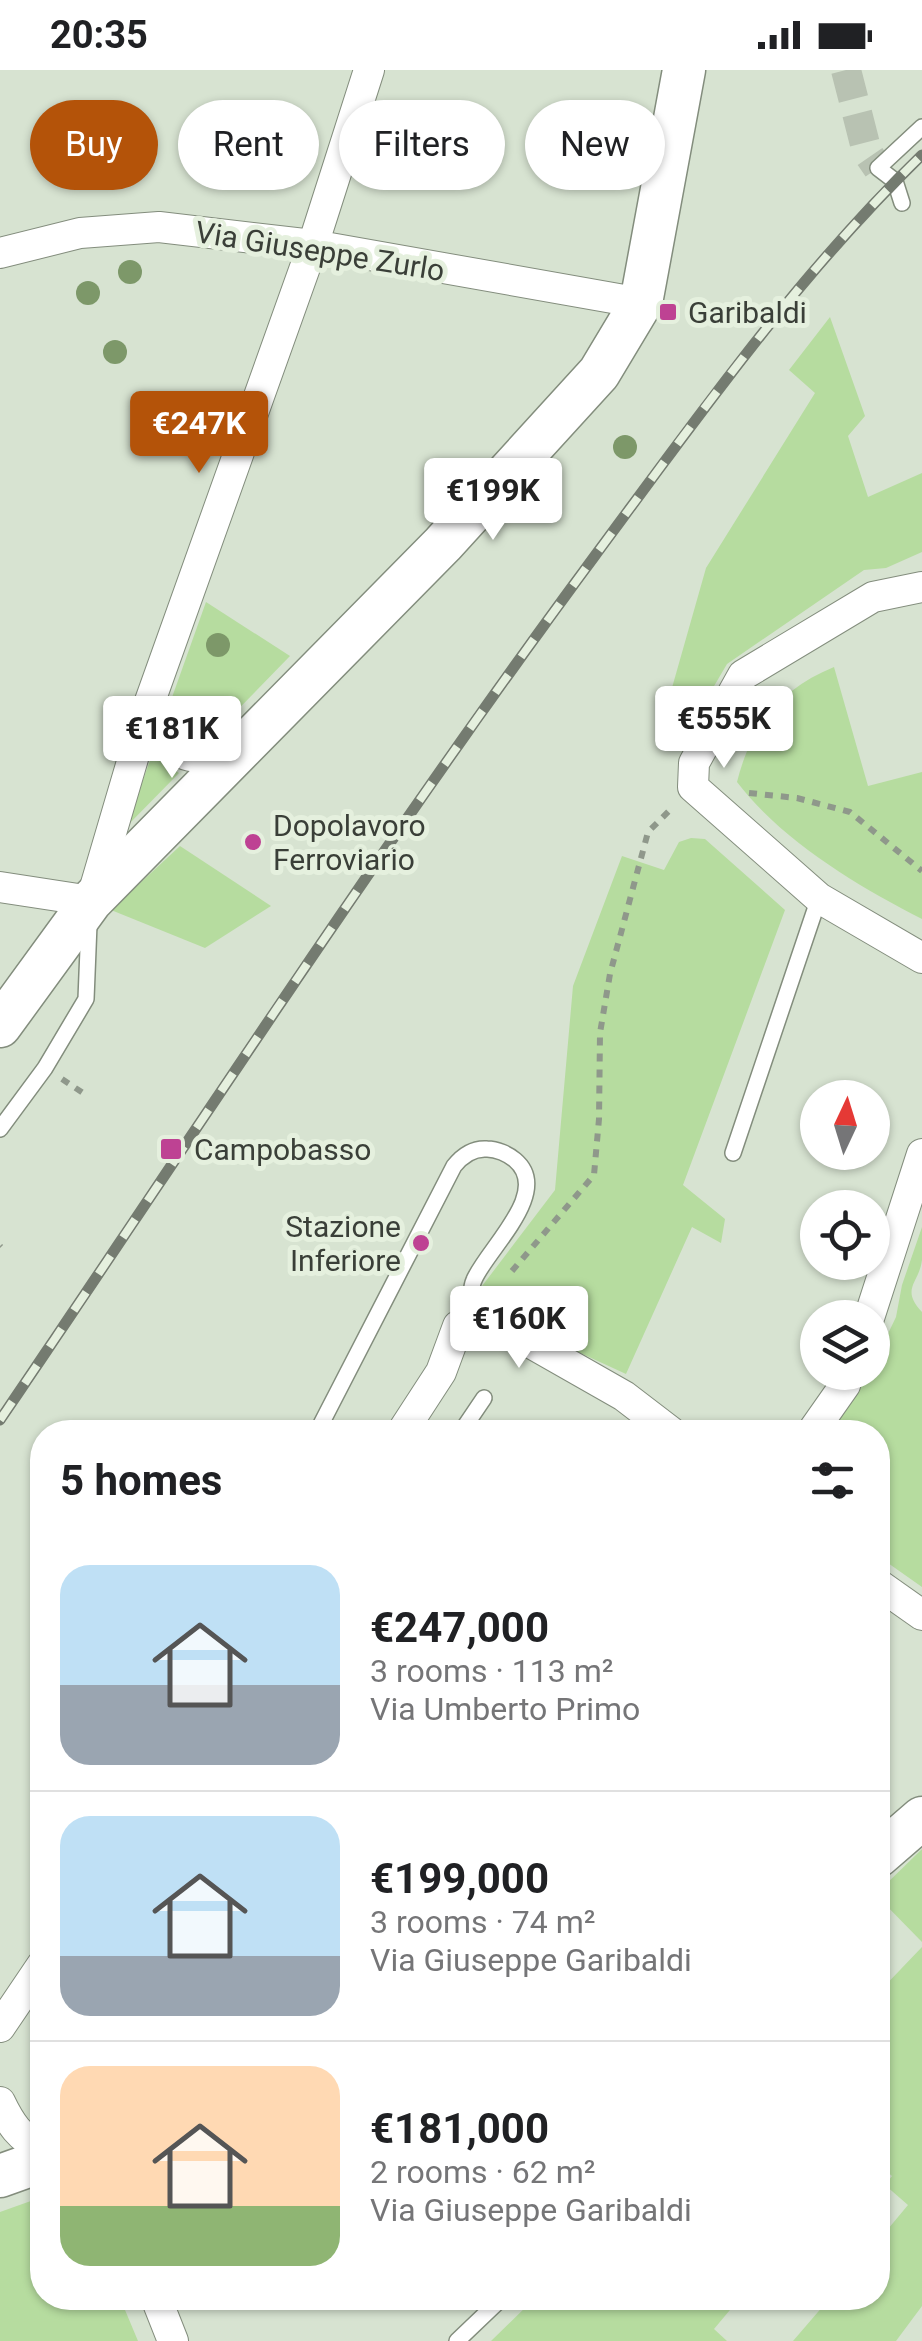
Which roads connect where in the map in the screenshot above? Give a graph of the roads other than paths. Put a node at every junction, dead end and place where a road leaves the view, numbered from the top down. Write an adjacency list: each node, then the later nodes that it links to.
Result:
1 (369, 70): 5 (street)
2 (684, 70): 7 (main road)
3 (922, 127): 4 (lane)
4 (902, 203)
5 (313, 245): 6 (street, Via Giuseppe Zurlo); 7 (street, Via Giuseppe Zurlo); 9 (street)
6 (0, 253)
7 (641, 304): 10 (main road)
8 (922, 586): 12 (street)
9 (149, 704): 10 (street); 13 (street)
10 (245, 742): 13 (main road)
11 (0, 887): 13 (street)
12 (819, 898): 14 (street); 17 (lane)
13 (91, 901): 15 (main road); 16 (lane)
14 (922, 958)
15 (0, 1026)
16 (0, 1129)
17 (733, 1153)
18 (922, 1154): 19 (street)
19 (875, 1300)
20 (474, 1318): 23 (lane); 24 (street); 26 (street)
21 (841, 1390): 27 (street)
22 (484, 1398): 25 (lane)
23 (324, 1420)
24 (410, 1420)
25 (469, 1420)
26 (655, 1420)
27 (820, 1420)
28 (890, 1592): 29 (street)
29 (922, 1615)
30 (922, 1818): 31 (main road)
31 (890, 1843)
32 (30, 1983): 33 (street)
33 (1, 2028)
34 (0, 2102): 35 (street)
35 (30, 2142)
36 (0, 2150): 37 (street)
37 (30, 2161)
38 (30, 2166): 39 (main road)
39 (0, 2176)
40 (161, 2310): 42 (street)
41 (490, 2310): 43 (lane)
42 (173, 2341)
43 (458, 2341)

